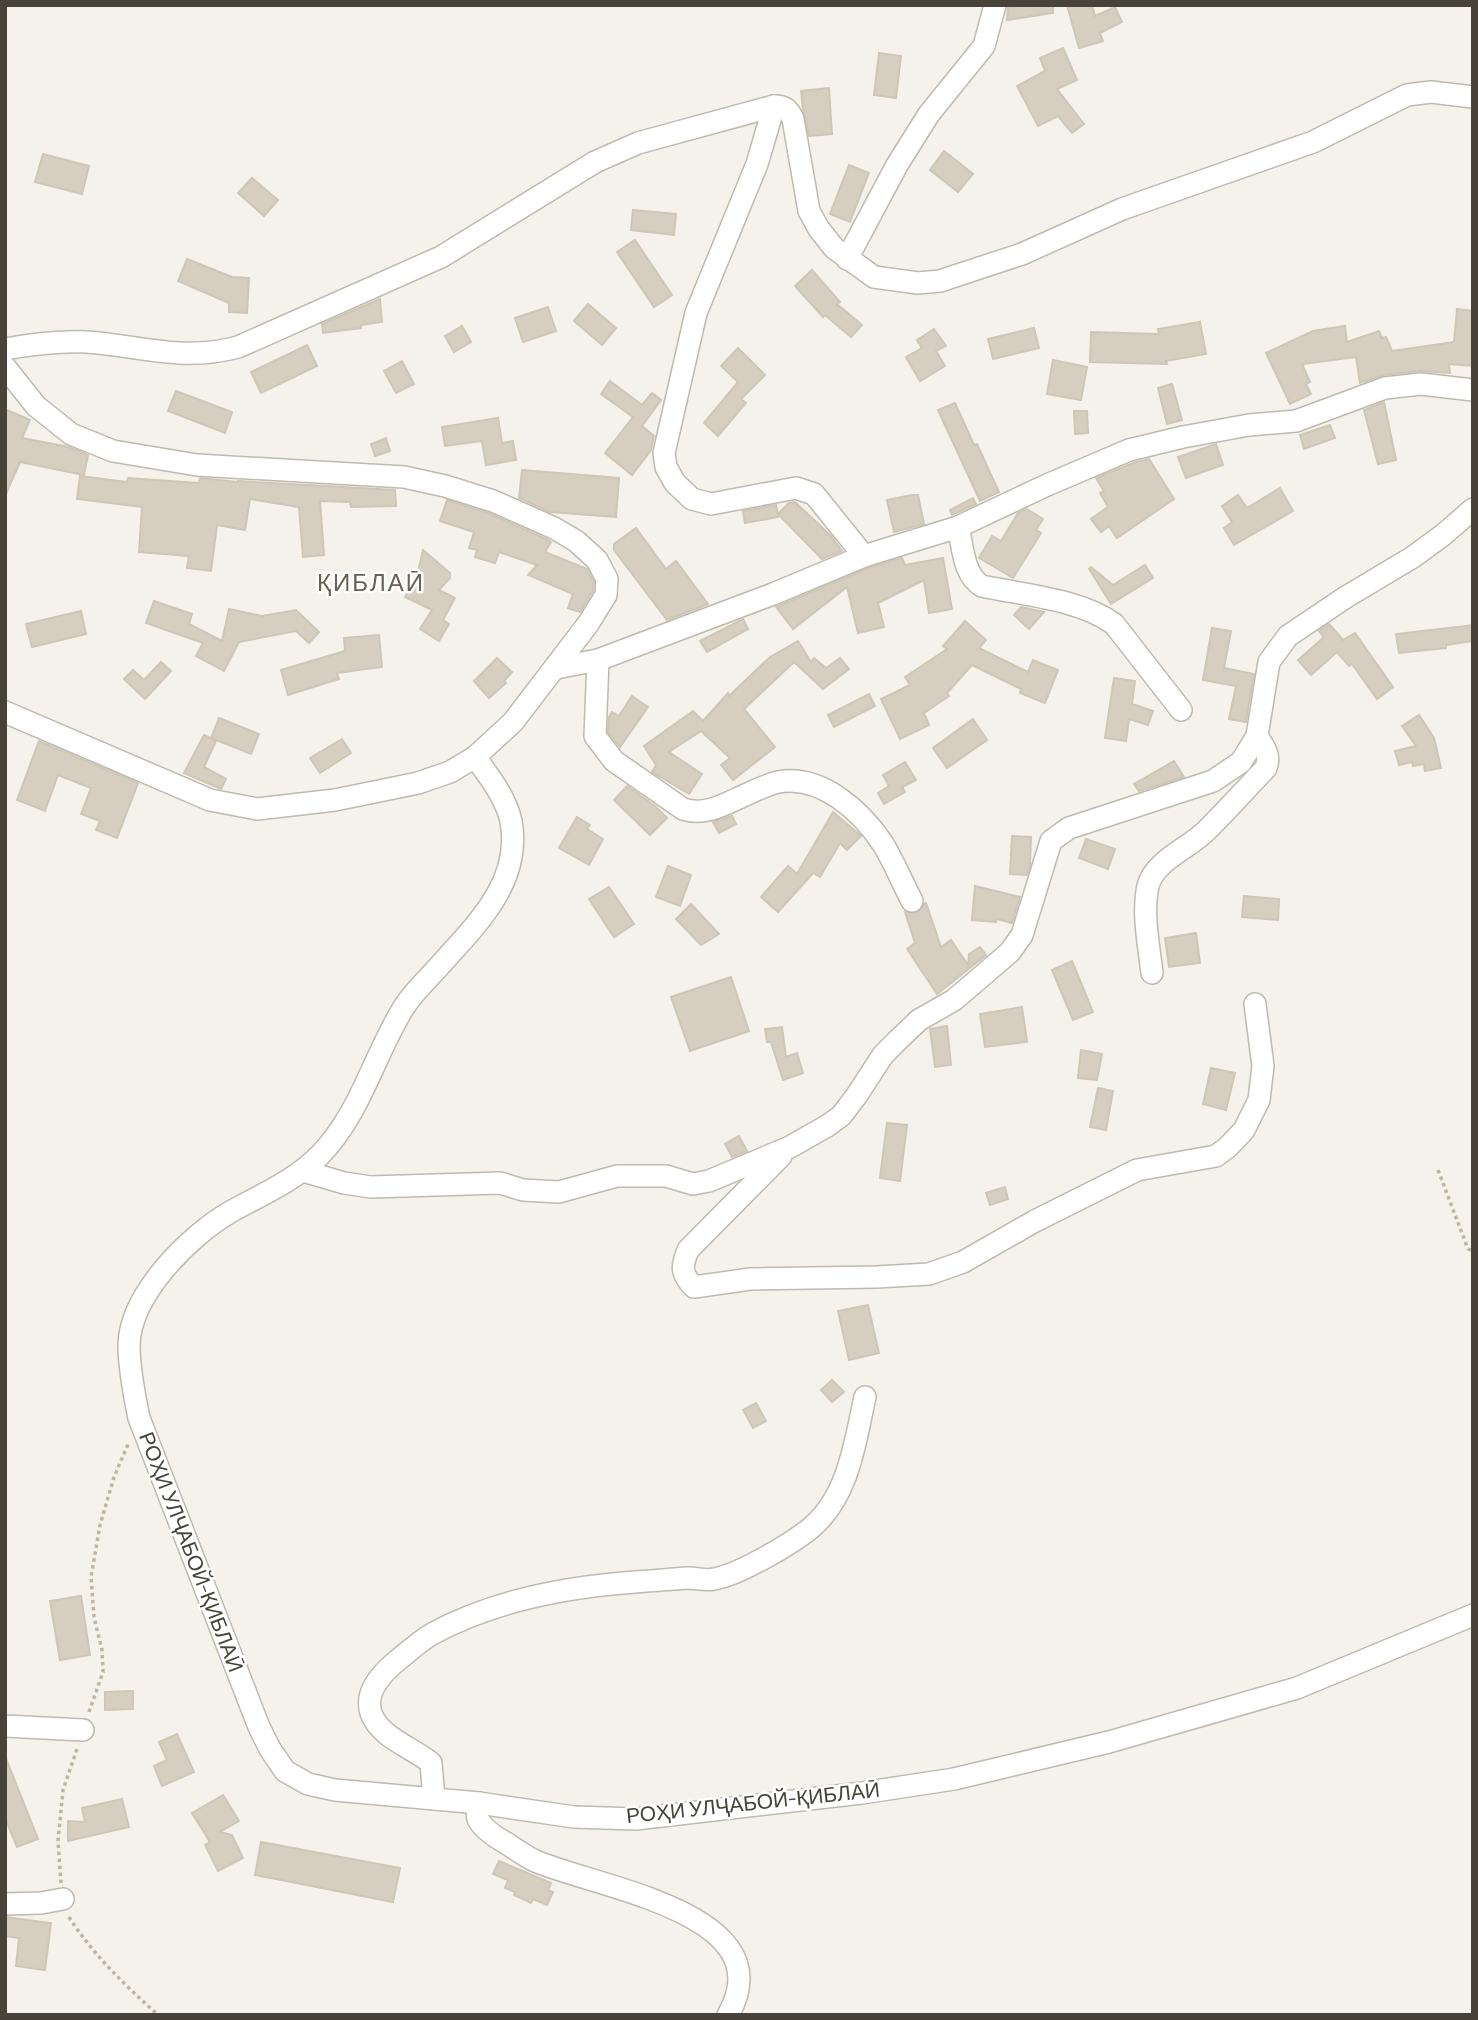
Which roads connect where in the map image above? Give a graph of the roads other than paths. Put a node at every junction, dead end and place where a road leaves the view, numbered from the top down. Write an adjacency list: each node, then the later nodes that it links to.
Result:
1 (995, 5): 4 (street)
2 (1473, 97): 4 (street)
3 (775, 106): 4 (street); 5 (street); 10 (street)
4 (847, 259)
5 (5, 348)
6 (5, 367): 12 (street)
7 (1473, 390): 9 (street)
8 (1473, 509): 15 (street)
9 (958, 527): 10 (street); 13 (street)
10 (864, 556): 11 (street)
11 (598, 660): 12 (street); 17 (street)
12 (556, 668): 16 (street)
13 (1181, 710)
14 (5, 712): 16 (street)
15 (1257, 736): 18 (street); 20 (street)
16 (475, 757): 21 (street, РОҲИ УЛҶАБОЙ-ҚИБЛАӢ)
17 (912, 901)
18 (1152, 973)
19 (1255, 1004): 20 (street)
20 (790, 1147): 21 (street)
21 (303, 1171): 26 (street, РОҲИ УЛҶАБОЙ-ҚИБЛАӢ)
22 (865, 1397): 26 (street)
23 (1473, 1615): 27 (street, РОҲИ УЛҶАБОЙ-ҚИБЛАӢ)
24 (5, 1726): 25 (street)
25 (83, 1730)
26 (434, 1799): 27 (street, РОҲИ УЛҶАБОЙ-ҚИБЛАӢ)
27 (479, 1803): 30 (street)
28 (63, 1899): 29 (street)
29 (5, 1904)
30 (728, 2015)

